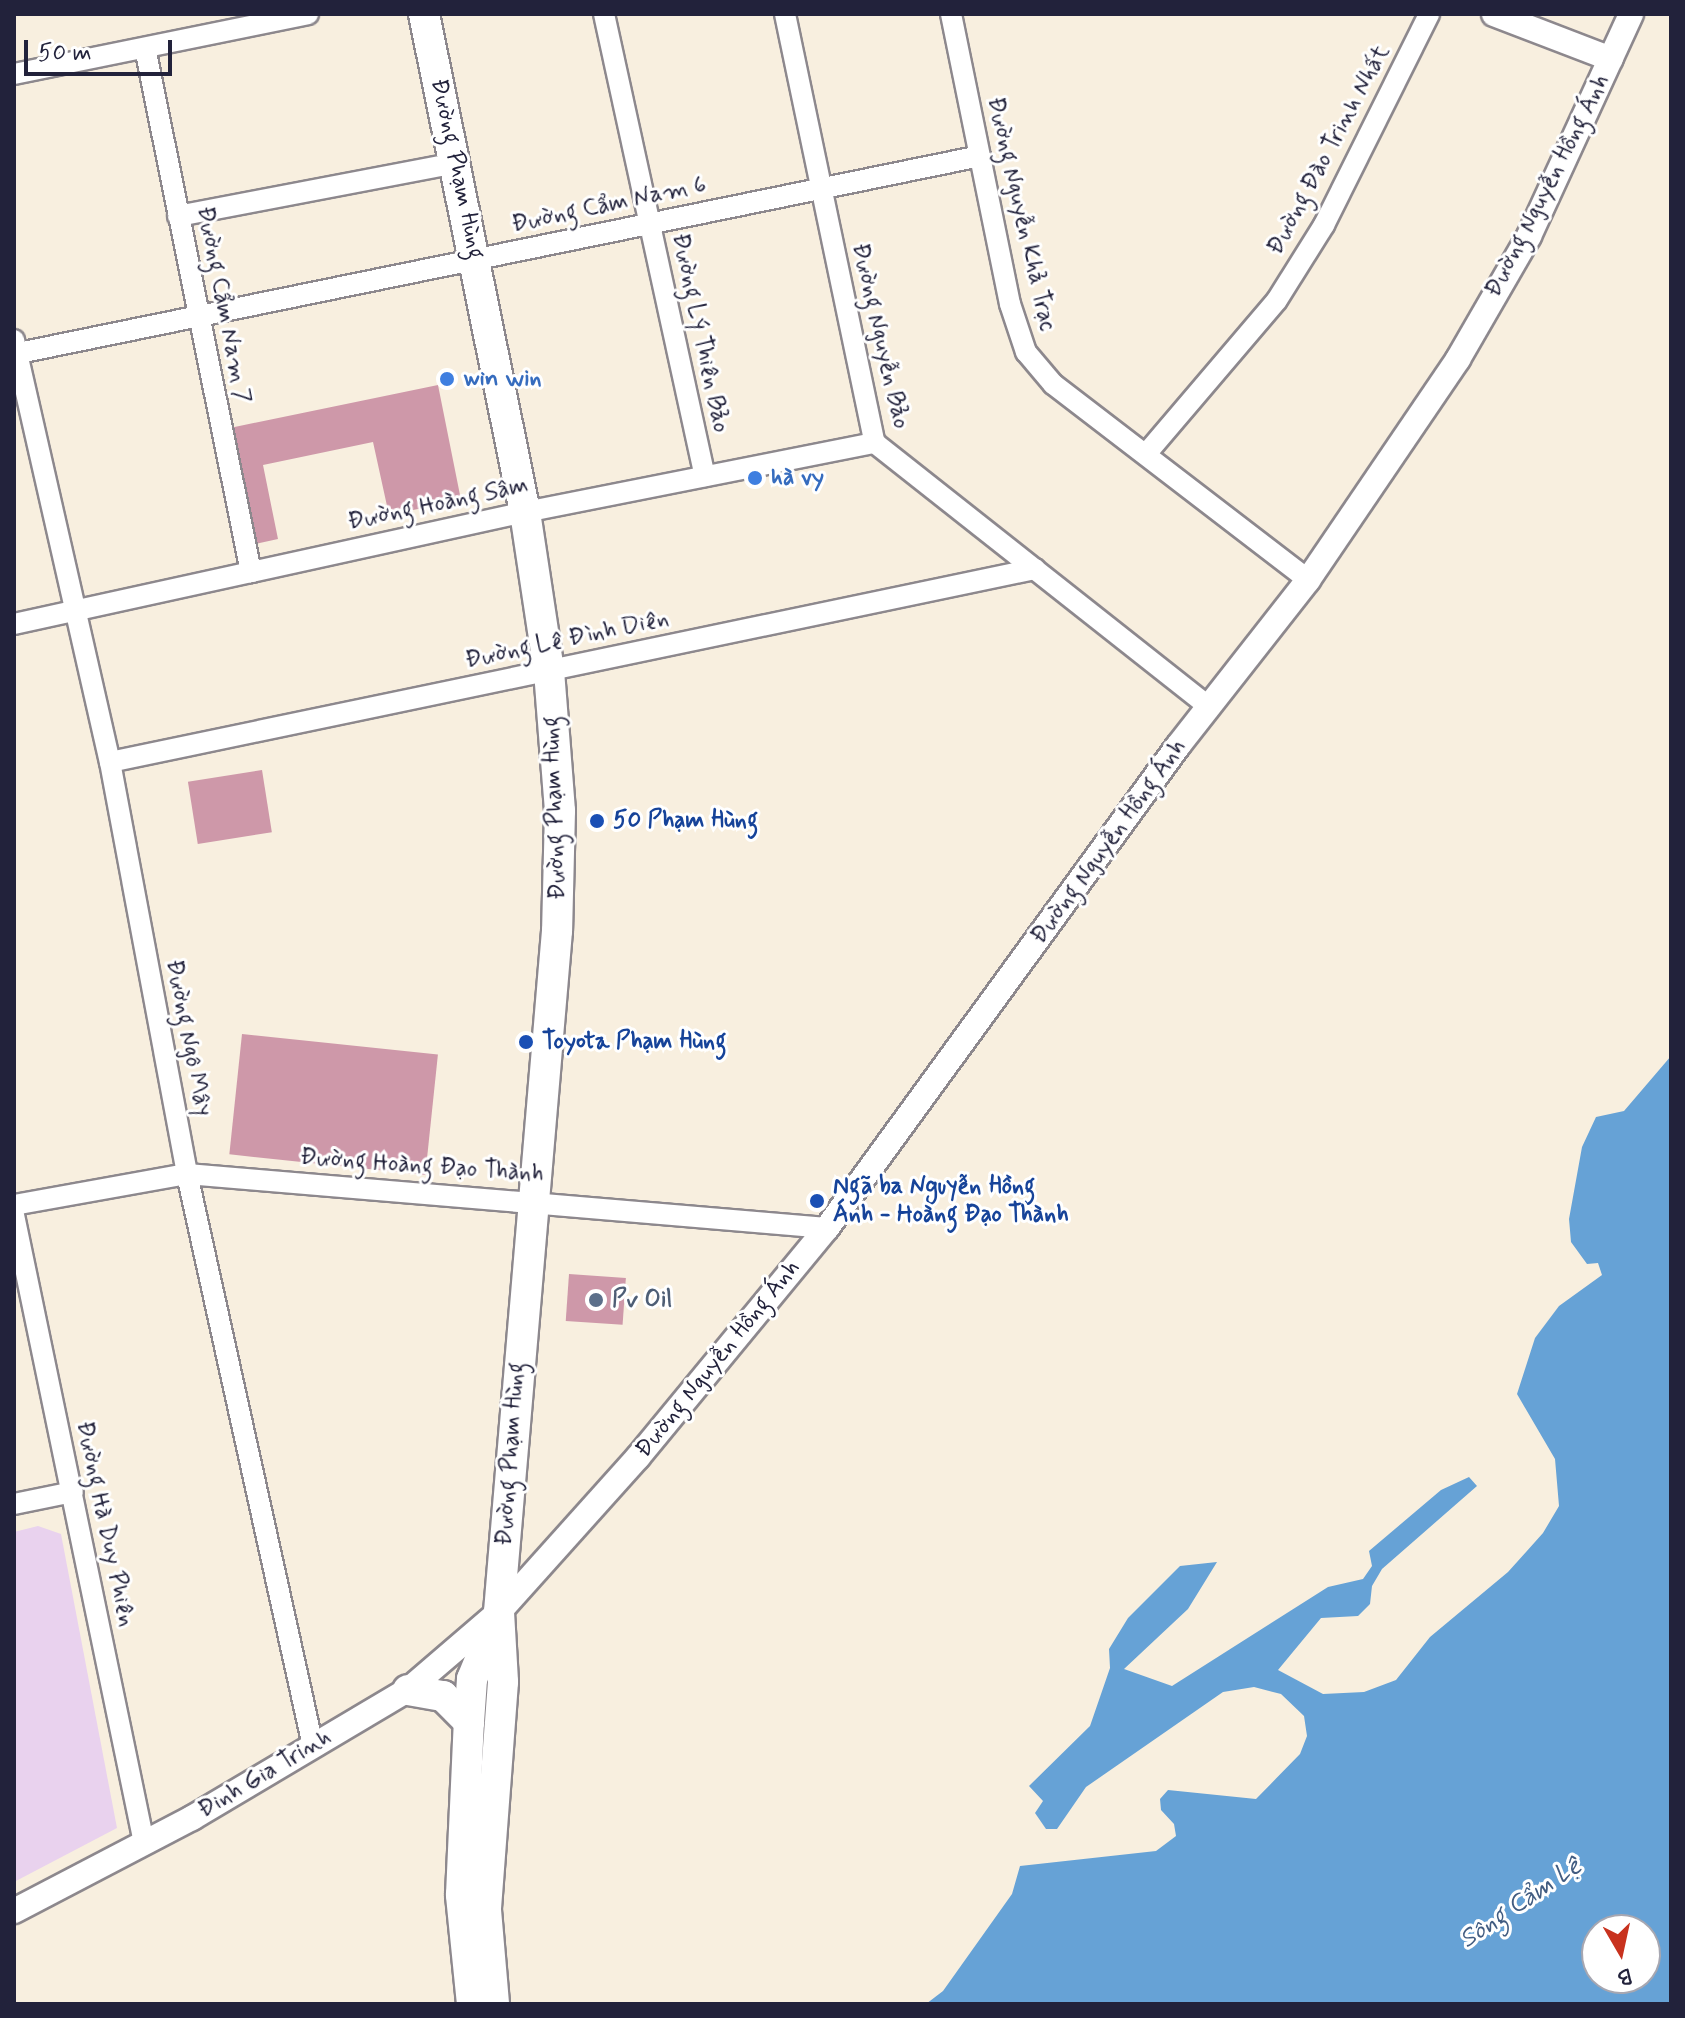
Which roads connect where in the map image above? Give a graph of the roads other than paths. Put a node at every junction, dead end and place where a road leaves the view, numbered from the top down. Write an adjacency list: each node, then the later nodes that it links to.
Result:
1 (308, 14): 9 (street)
2 (424, 14): 13 (main road, Đường Phạm Hùng)
3 (604, 14): 16 (street, Đường Lý Thiên Bảo)
4 (785, 14): 14 (street, Đường Nguyễn Bảo)
5 (951, 14): 12 (street, Đường Nguyễn Khả Trạc)
6 (1429, 14): 21 (street, Đường Đào Trinh Nhất)
7 (1494, 14): 10 (street)
8 (1631, 14): 10 (street, Đường Nguyễn Hồng Ánh)
9 (145, 48): 11 (street); 15 (street, Đường Cẩm Nam 7)
10 (1611, 59): 26 (street, Đường Nguyễn Hồng Ánh)
11 (14, 74)
12 (980, 156): 14 (street, Đường Cẩm Nam 6); 21 (street, Đường Nguyễn Khả Trạc)
13 (456, 163): 15 (street); 17 (main road, Đường Phạm Hùng)
14 (821, 188): 16 (street, Đường Cẩm Nam 6); 20 (street, Đường Nguyễn Bảo)
15 (178, 216): 18 (street, Đường Cẩm Nam 7)
16 (650, 223): 17 (street, Đường Cẩm Nam 6); 22 (street, Đường Lý Thiên Bảo)
17 (476, 259): 18 (street, Đường Cẩm Nam 6); 23 (main road, Đường Phạm Hùng)
18 (198, 316): 19 (street, Đường Cẩm Nam 6); 25 (street, Đường Cẩm Nam 7)
19 (15, 349): 27 (street, Đường Ngô Mây)
20 (875, 443): 22 (street, Đường Hoàng Sâm); 24 (street, Đường Nguyễn Bảo)
21 (1146, 454): 26 (street, Đường Nguyễn Khả Trạc)
22 (705, 476): 23 (street, Đường Hoàng Sâm)
23 (525, 512): 25 (street, Đường Hoàng Sâm); 29 (main road, Đường Phạm Hùng)
24 (1035, 569): 29 (street, Đường Lê Đình Diên); 30 (street, Đường Nguyễn Bảo)
25 (251, 572): 27 (street, Đường Hoàng Sâm)
26 (1308, 580): 30 (street, Đường Nguyễn Hồng Ánh)
27 (73, 612): 28 (street, Đường Hoàng Sâm); 31 (street, Đường Ngô Mây)
28 (14, 624)
29 (549, 671): 31 (street, Đường Lê Đình Diên); 33 (main road, Đường Phạm Hùng)
30 (1209, 707): 36 (street, Đường Nguyễn Hồng Ánh)
31 (110, 762): 32 (street, Đường Ngô Mây)
32 (187, 1174): 33 (street, Đường Hoàng Đạo Thành); 34 (street, Đường Hoàng Đạo Thành); 42 (street, Đường Ngô Mây)
33 (531, 1200): 36 (street, Đường Hoàng Đạo Thành); 39 (main road, Đường Phạm Hùng)
34 (14, 1205)
35 (14, 1215): 37 (street, Đường Hà Duy Phiên)
36 (827, 1228): 39 (street, Đường Nguyễn Hồng Ánh)
37 (73, 1492): 38 (street); 43 (street, Đường Hà Duy Phiên)
38 (14, 1504)
39 (499, 1612): 40 (street, Đinh Gia Trinh); 41 (main road, Đường Phạm Hùng); 46 (main road, Đường Phạm Hùng)
40 (408, 1690): 41 (main road); 42 (street, Đinh Gia Trinh)
41 (469, 1722): 45 (main road, Đường Phạm Hùng)
42 (313, 1746): 43 (street, Đinh Gia Trinh)
43 (144, 1843): 44 (street, Đinh Gia Trinh)
44 (14, 1911)
45 (472, 2004)
46 (494, 2004)

